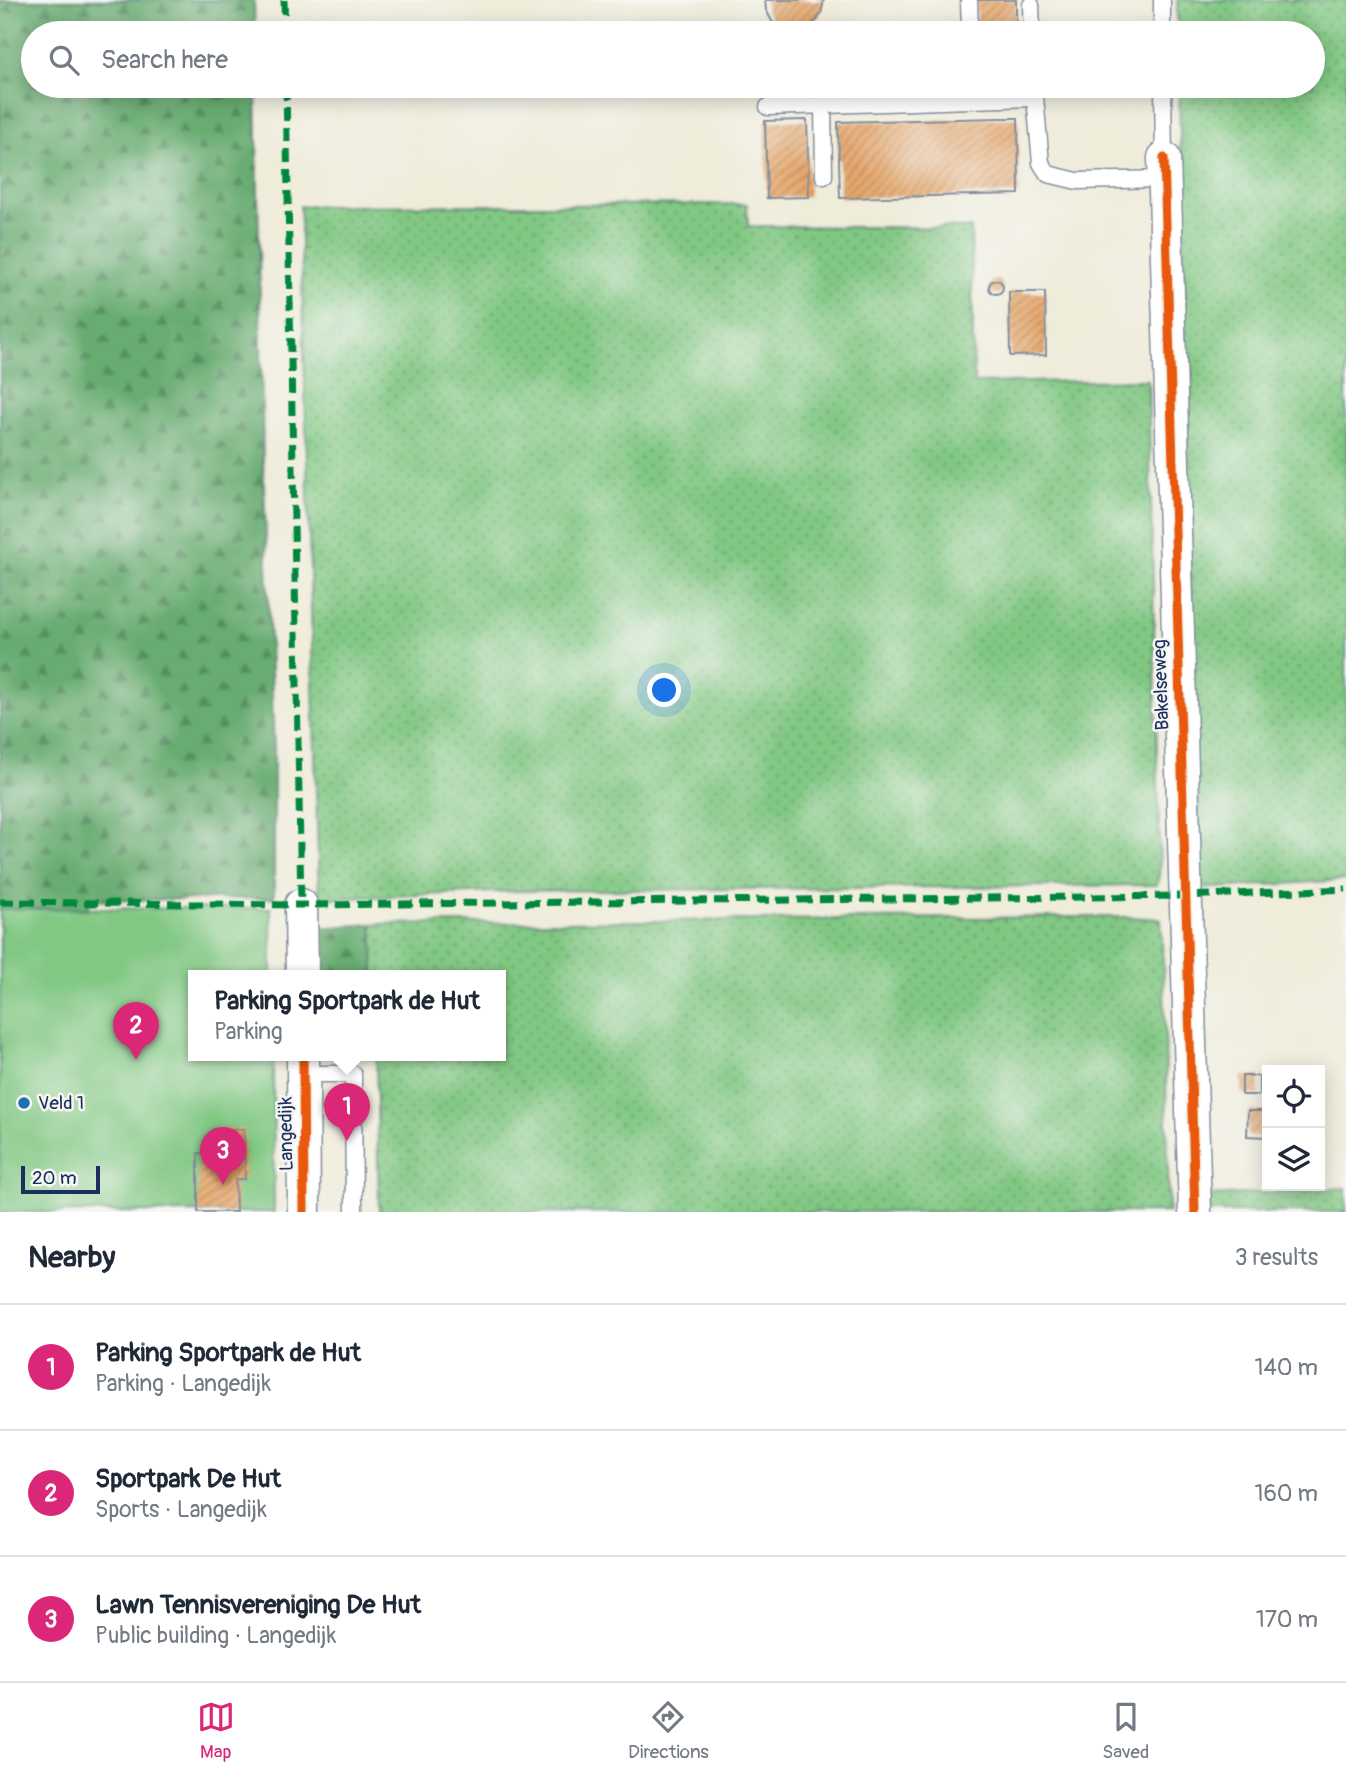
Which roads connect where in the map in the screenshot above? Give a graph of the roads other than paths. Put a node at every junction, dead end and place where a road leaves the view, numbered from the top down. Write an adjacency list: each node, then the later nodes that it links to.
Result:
1 (969, 0): 4 (lane)
2 (1162, 0): 6 (lane)
3 (1031, 5): 5 (lane)
4 (970, 21)
5 (1032, 21)
6 (1162, 21)
7 (909, 98): 10 (lane)
8 (1035, 98): 12 (lane)
9 (1163, 98): 12 (lane, Bakelseweg)
10 (823, 105): 11 (lane); 13 (lane)
11 (768, 107)
12 (1164, 167): 19 (street, Bakelseweg)
13 (824, 176)
14 (302, 905): 15 (street)
15 (302, 970)
16 (303, 1065): 17 (street, Langedijk); 18 (lane)
17 (304, 1212)
18 (354, 1212)
19 (1195, 1212)

